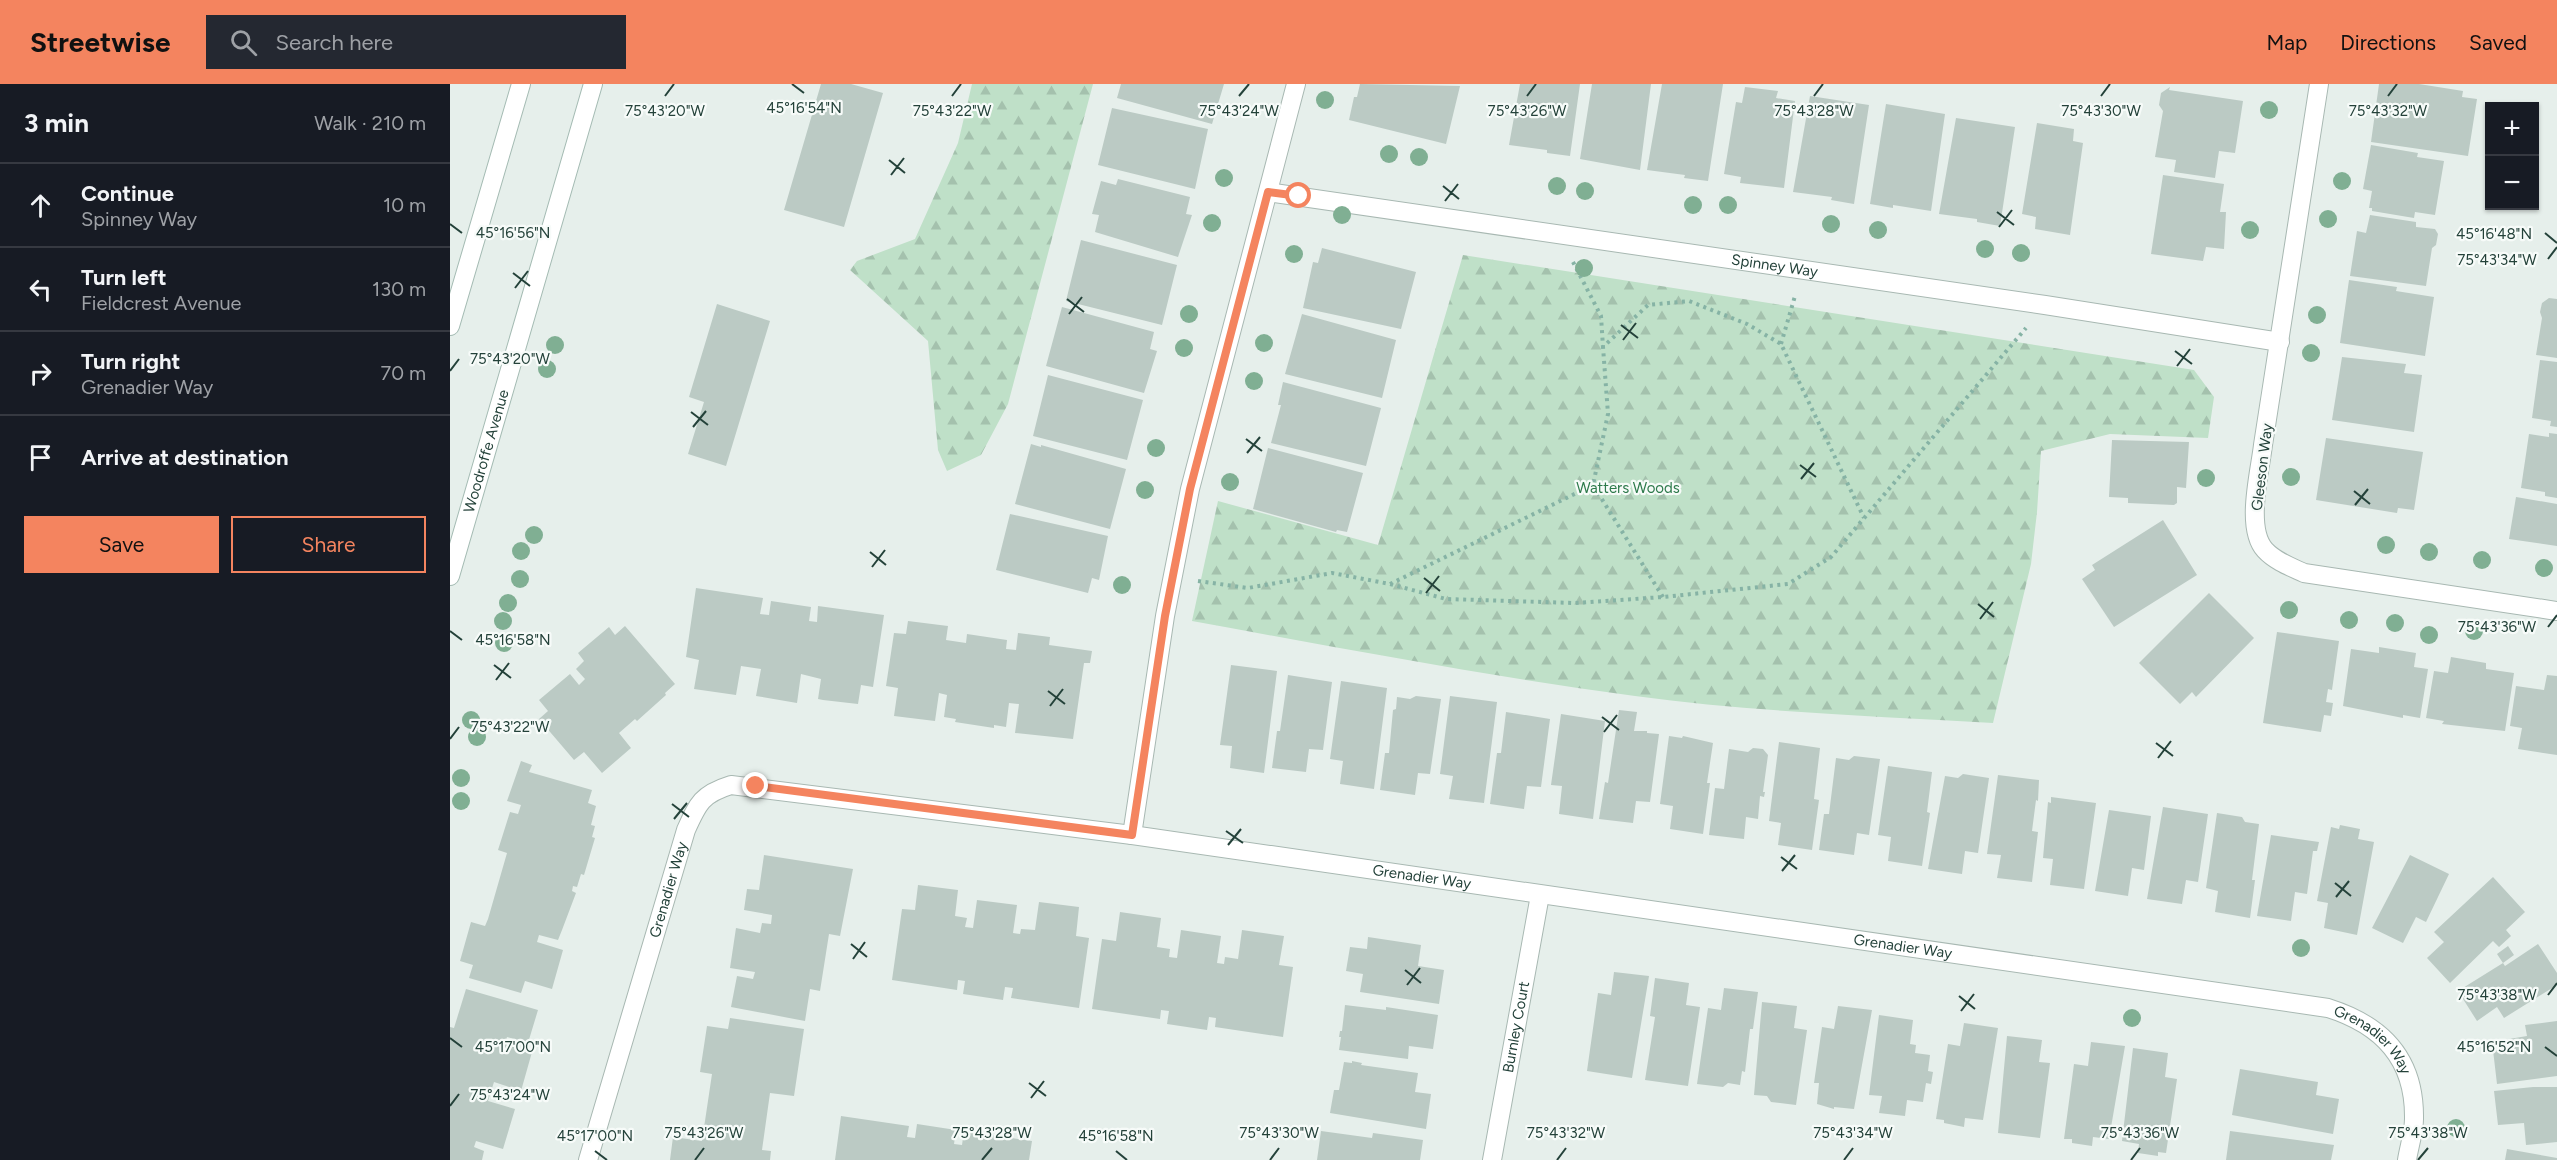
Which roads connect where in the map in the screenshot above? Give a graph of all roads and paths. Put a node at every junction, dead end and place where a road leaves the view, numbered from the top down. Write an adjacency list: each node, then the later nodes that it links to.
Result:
1 (521, 84): 9 (street)
2 (593, 84): 15 (street, Woodroffe Avenue)
3 (1296, 84): 5 (street)
4 (2319, 84): 10 (street, Gleeson Way)
5 (1268, 192): 6 (street, Spinney Way); 16 (street)
6 (1577, 236): 7 (street, Spinney Way); 12 (path)
7 (1799, 271): 8 (street, Spinney Way); 11 (path)
8 (2045, 305): 10 (street, Spinney Way); 14 (path)
9 (450, 326)
10 (2280, 342): 19 (street, Gleeson Way)
11 (1781, 344): 12 (path); 14 (path)
12 (1603, 348): 13 (path)
13 (1593, 485): 17 (path); 18 (path)
14 (1864, 518): 18 (path)
15 (450, 576)
16 (1174, 578): 17 (path); 20 (street)
17 (1390, 584): 18 (path)
18 (1663, 597)
19 (2557, 611)
20 (1132, 835): 21 (street, Grenadier Way); 22 (street, Grenadier Way)
21 (1540, 895): 23 (street, Burnley Court); 24 (street, Grenadier Way)
22 (588, 1160)
23 (1492, 1160)
24 (2407, 1160)

